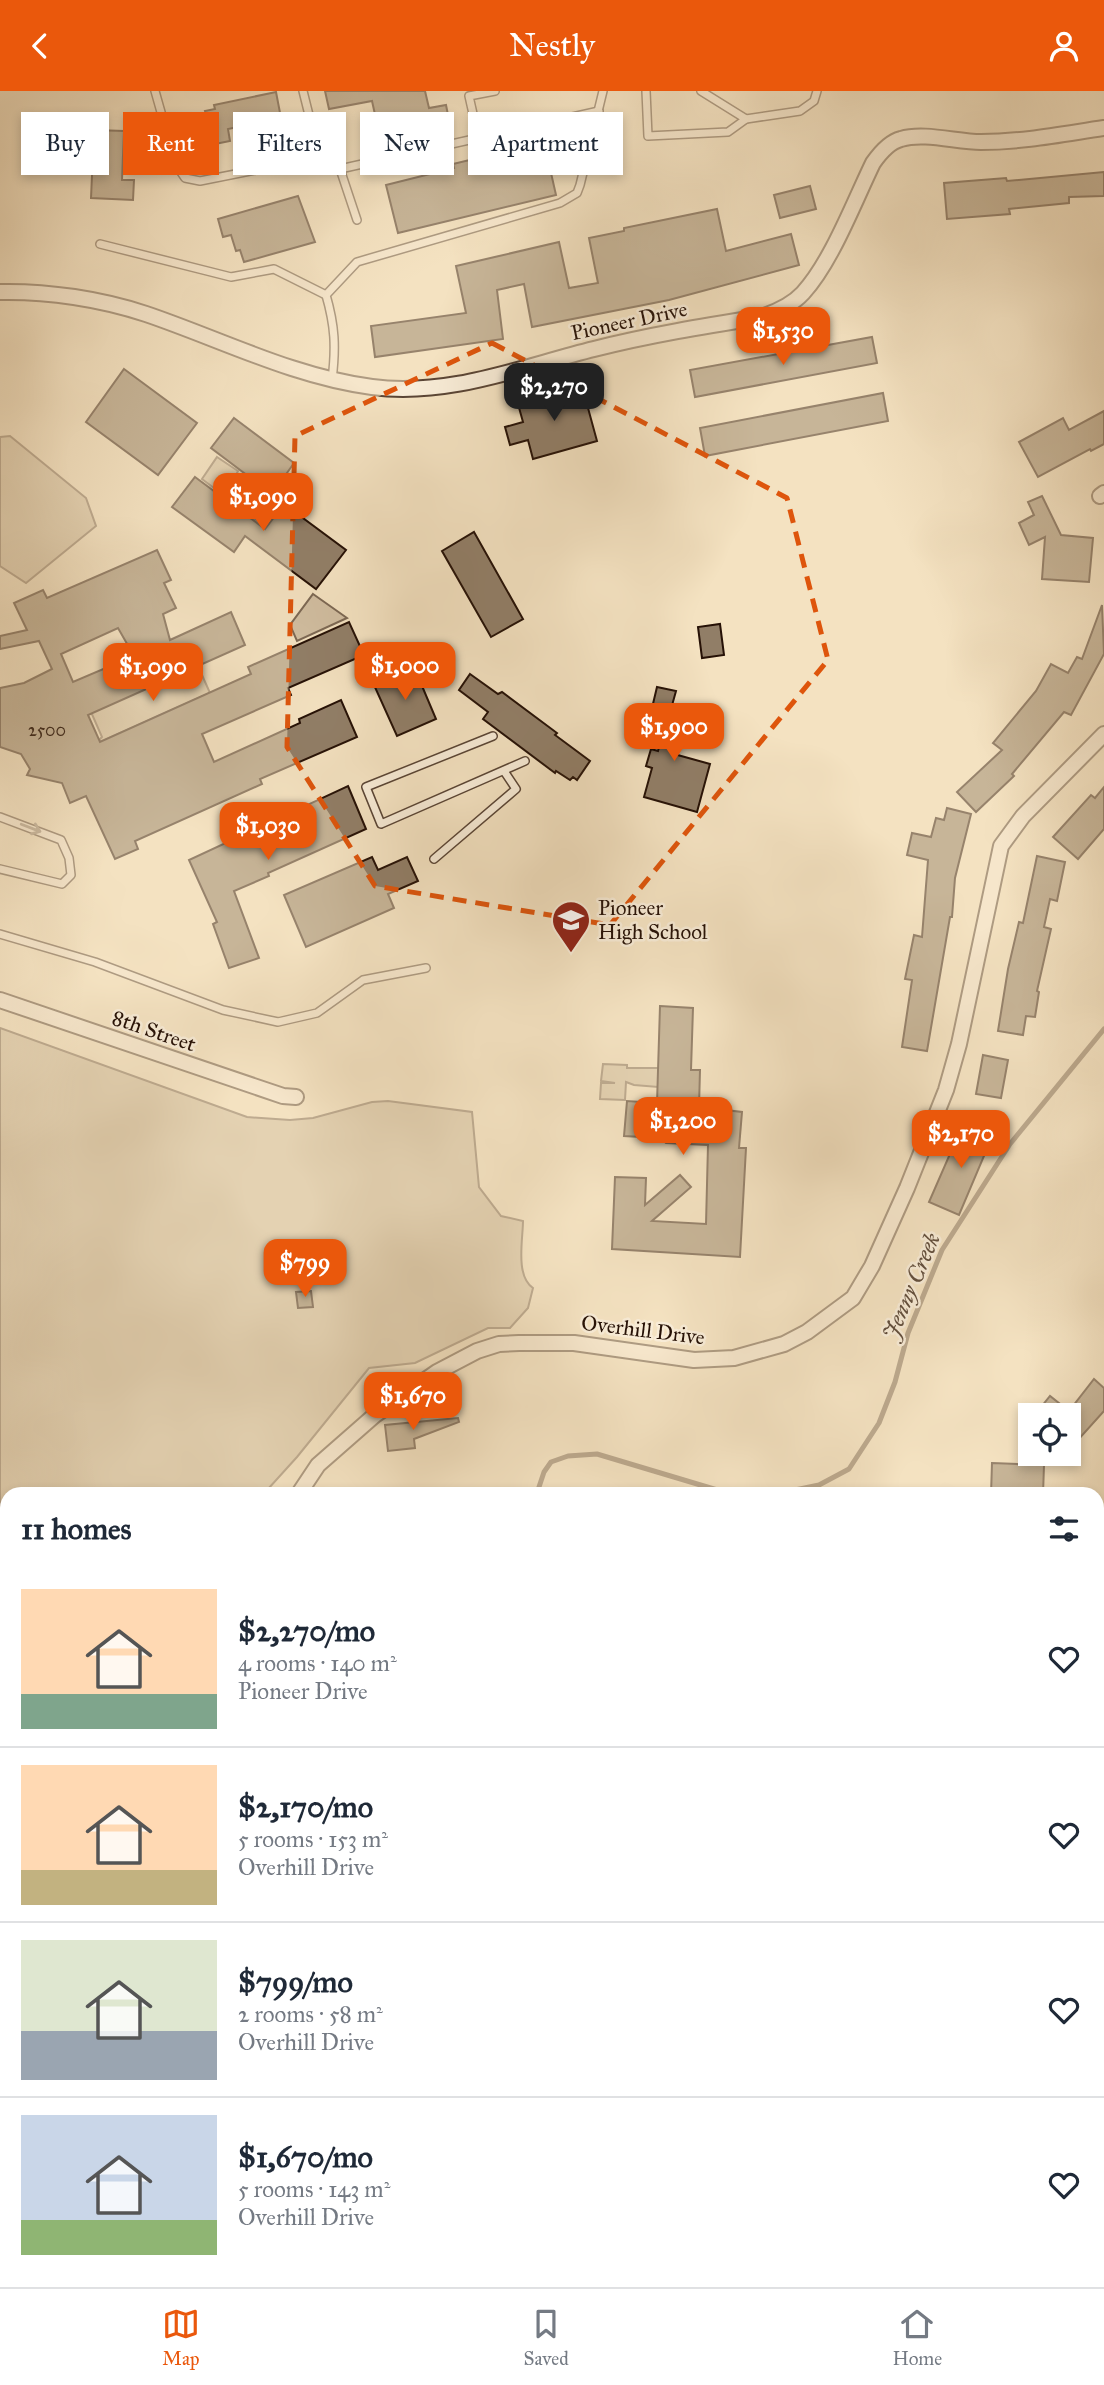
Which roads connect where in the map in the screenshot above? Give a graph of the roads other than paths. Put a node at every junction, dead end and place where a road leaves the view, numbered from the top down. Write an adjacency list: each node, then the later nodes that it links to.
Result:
1 (155, 91): 16 (lane)
2 (303, 91): 9 (lane)
3 (495, 91): 10 (lane)
4 (603, 91): 8 (lane)
5 (646, 91): 12 (lane)
6 (701, 91): 12 (lane)
7 (817, 91): 12 (lane)
8 (599, 111): 11 (lane); 21 (lane)
9 (308, 112)
10 (473, 112)
11 (594, 112)
12 (746, 119)
13 (1104, 128): 22 (street, Pioneer Drive)
14 (468, 139): 15 (lane)
15 (346, 168)
16 (233, 174)
17 (343, 175): 18 (lane)
18 (357, 220)
19 (100, 244): 21 (lane)
20 (0, 292): 22 (street, Pioneer Drive)
21 (326, 295): 22 (lane)
22 (332, 380)
23 (1104, 734): 34 (street, Overhill Drive)
24 (493, 736): 26 (lane)
25 (525, 761): 26 (lane)
26 (504, 771): 28 (lane)
27 (0, 817): 29 (lane, one-way to 29)
28 (434, 859)
29 (0, 869)
30 (0, 934): 31 (lane)
31 (426, 968)
32 (0, 1000): 33 (street, 8th Street)
33 (296, 1097)
34 (303, 1487)

